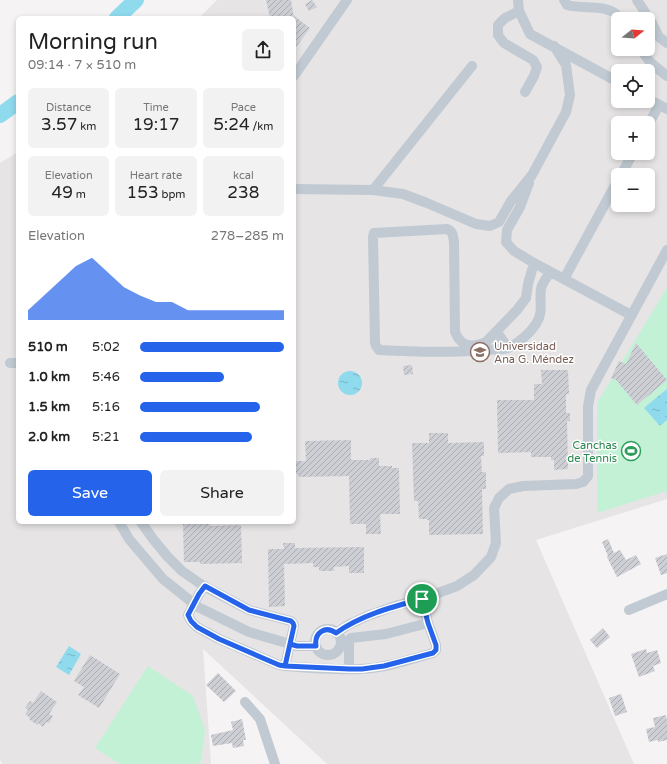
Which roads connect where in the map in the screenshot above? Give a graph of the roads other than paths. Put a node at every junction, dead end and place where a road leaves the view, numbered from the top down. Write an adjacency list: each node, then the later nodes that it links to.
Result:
1 (347, 0): 11 (street)
2 (518, 0): 5 (street)
3 (564, 0): 6 (street)
4 (637, 0): 7 (street)
5 (519, 11): 8 (street); 14 (street)
6 (613, 12)
7 (667, 43)
8 (554, 46): 13 (street); 17 (street)
9 (646, 56): 12 (street)
10 (472, 66): 19 (street)
11 (296, 73)
12 (667, 76)
13 (611, 78)
14 (525, 92)
15 (663, 107): 16 (street)
16 (655, 117)
17 (532, 175): 19 (street); 22 (street)
18 (296, 190): 19 (street)
19 (373, 190)
20 (611, 193): 24 (street)
21 (667, 250): 25 (street)
22 (534, 263): 23 (street); 26 (street)
23 (550, 273): 24 (street); 27 (street)
24 (564, 279): 25 (street)
25 (631, 315): 32 (street)
26 (497, 332): 27 (street); 27 (street)
27 (508, 348)
28 (123, 524): 33 (street)
29 (142, 524): 30 (street)
30 (205, 586): 33 (street); 37 (street)
31 (667, 594): 34 (street)
32 (422, 599): 35 (street); 36 (street)
33 (193, 604): 37 (street); 39 (street)
34 (629, 610)
35 (428, 623): 40 (street); 40 (street)
36 (336, 633): 38 (street); 38 (street)
37 (290, 644): 38 (street); 39 (street)
38 (316, 646)
39 (285, 666): 40 (street)
40 (349, 669)
41 (245, 702): 42 (street)
42 (274, 764)

